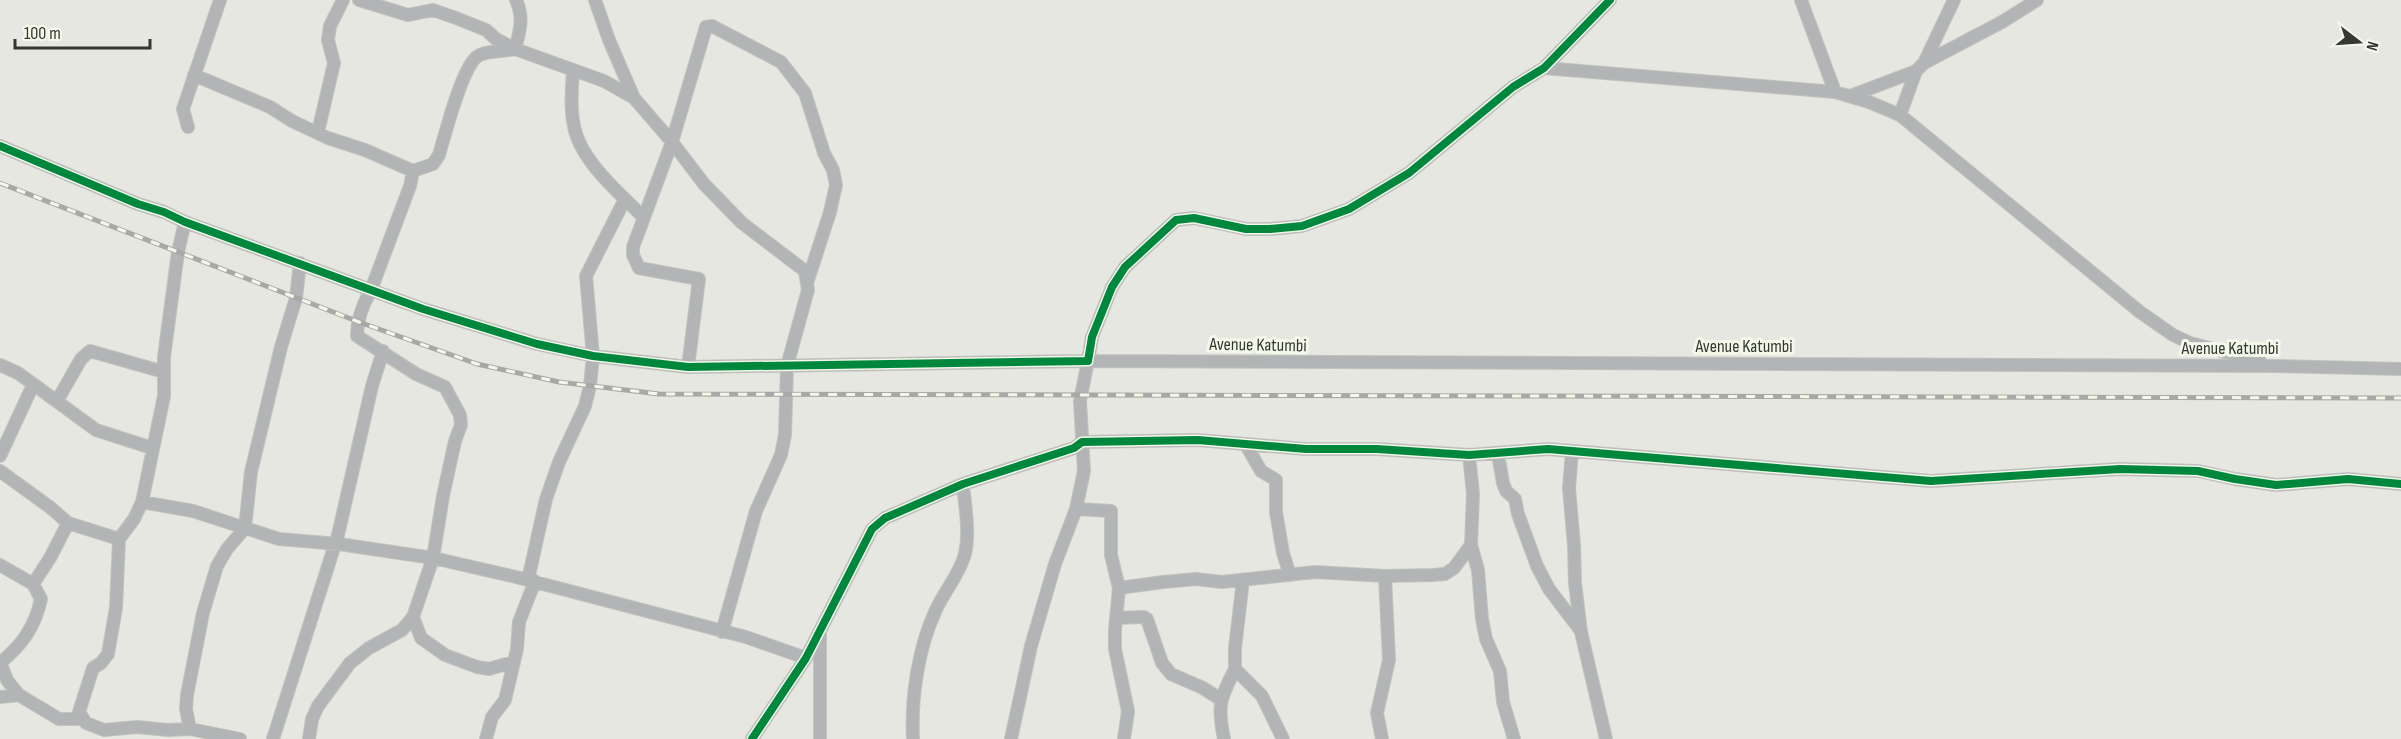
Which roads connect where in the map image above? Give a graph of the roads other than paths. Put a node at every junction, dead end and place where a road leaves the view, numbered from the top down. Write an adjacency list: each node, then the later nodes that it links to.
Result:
1 (220, 0): 14 (street)
2 (343, 0): 20 (street)
3 (359, 0): 10 (street)
4 (516, 0): 10 (street)
5 (595, 0): 17 (street)
6 (1610, 0): 12 (street)
7 (1801, 0): 15 (street)
8 (1954, 0): 11 (street)
9 (2037, 0): 11 (street)
10 (515, 49): 13 (street); 23 (street)
11 (1920, 67): 16 (street); 18 (street)
12 (1544, 68): 15 (street); 32 (street)
13 (573, 70): 17 (street); 24 (street)
14 (194, 75): 19 (street); 20 (street)
15 (1834, 92): 16 (street)
16 (1850, 96): 18 (street)
17 (634, 98): 21 (street)
18 (1900, 116): 35 (street)
19 (188, 127)
20 (318, 132): 23 (street)
21 (672, 142): 25 (street); 28 (street); 28 (street)
22 (0, 146): 26 (street, Avenue Katumbi)
23 (413, 171): 29 (street)
24 (625, 199): 25 (street); 31 (street)
25 (645, 218): 36 (street)
26 (185, 222): 27 (street, Avenue Katumbi); 38 (street)
27 (300, 263): 29 (street, Avenue Katumbi); 54 (street)
28 (808, 280): 34 (street)
29 (371, 290): 30 (street); 31 (street, Avenue Katumbi)
30 (383, 351): 56 (street); 58 (street)
31 (593, 356): 36 (street, Avenue Katumbi); 62 (street)
32 (1088, 362): 34 (street, Avenue Katumbi); 35 (street, Avenue Katumbi); 41 (street)
33 (0, 365): 39 (street)
34 (787, 366): 36 (street, Avenue Katumbi); 69 (street)
35 (2275, 366): 37 (street, Avenue Katumbi)
36 (688, 367)
37 (2401, 369)
38 (165, 372): 40 (street); 43 (street)
39 (33, 385): 40 (street); 47 (street)
40 (57, 401): 43 (street)
41 (1082, 442): 42 (street); 49 (street); 52 (street)
42 (1246, 445): 46 (street); 60 (street)
43 (152, 448): 51 (street)
44 (1572, 451): 45 (street); 50 (street); 70 (street)
45 (1498, 454): 46 (street); 70 (street)
46 (1469, 455): 57 (street)
47 (0, 456)
48 (0, 471): 53 (street)
49 (963, 484): 68 (street); 86 (street)
50 (2401, 484)
51 (142, 502): 54 (street); 55 (street)
52 (1076, 509): 65 (street); 87 (street)
53 (68, 523): 55 (street); 64 (street)
54 (245, 528): 56 (street); 79 (street)
55 (120, 539): 78 (street)
56 (335, 544): 58 (street); 81 (street)
57 (1471, 545): 61 (street); 92 (street)
58 (433, 558): 62 (street); 66 (street)
59 (0, 565): 64 (street)
60 (1290, 575): 61 (street); 63 (street)
61 (1385, 576): 91 (street)
62 (532, 580): 69 (street); 72 (street)
63 (1243, 580): 65 (street); 74 (street)
64 (33, 584): 73 (street)
65 (1119, 588): 67 (street)
66 (413, 617): 72 (street); 82 (street)
67 (1116, 618): 77 (street); 88 (street)
68 (820, 630): 71 (street); 85 (street)
69 (722, 632): 71 (street)
70 (1581, 632): 93 (street)
71 (806, 657): 84 (street)
72 (513, 662): 83 (street)
73 (0, 663): 75 (street)
74 (1235, 669): 77 (street); 90 (street)
75 (19, 695): 76 (street); 78 (street)
76 (0, 697)
77 (1220, 699): 89 (street)
78 (82, 718): 79 (street)
79 (184, 733): 80 (street)
80 (240, 739)
81 (273, 739)
82 (309, 739)
83 (486, 739)
84 (752, 739)
85 (820, 739)
86 (913, 739)
87 (1011, 739)
88 (1124, 739)
89 (1224, 739)
90 (1283, 739)
91 (1382, 739)
92 (1514, 739)
93 (1606, 739)

